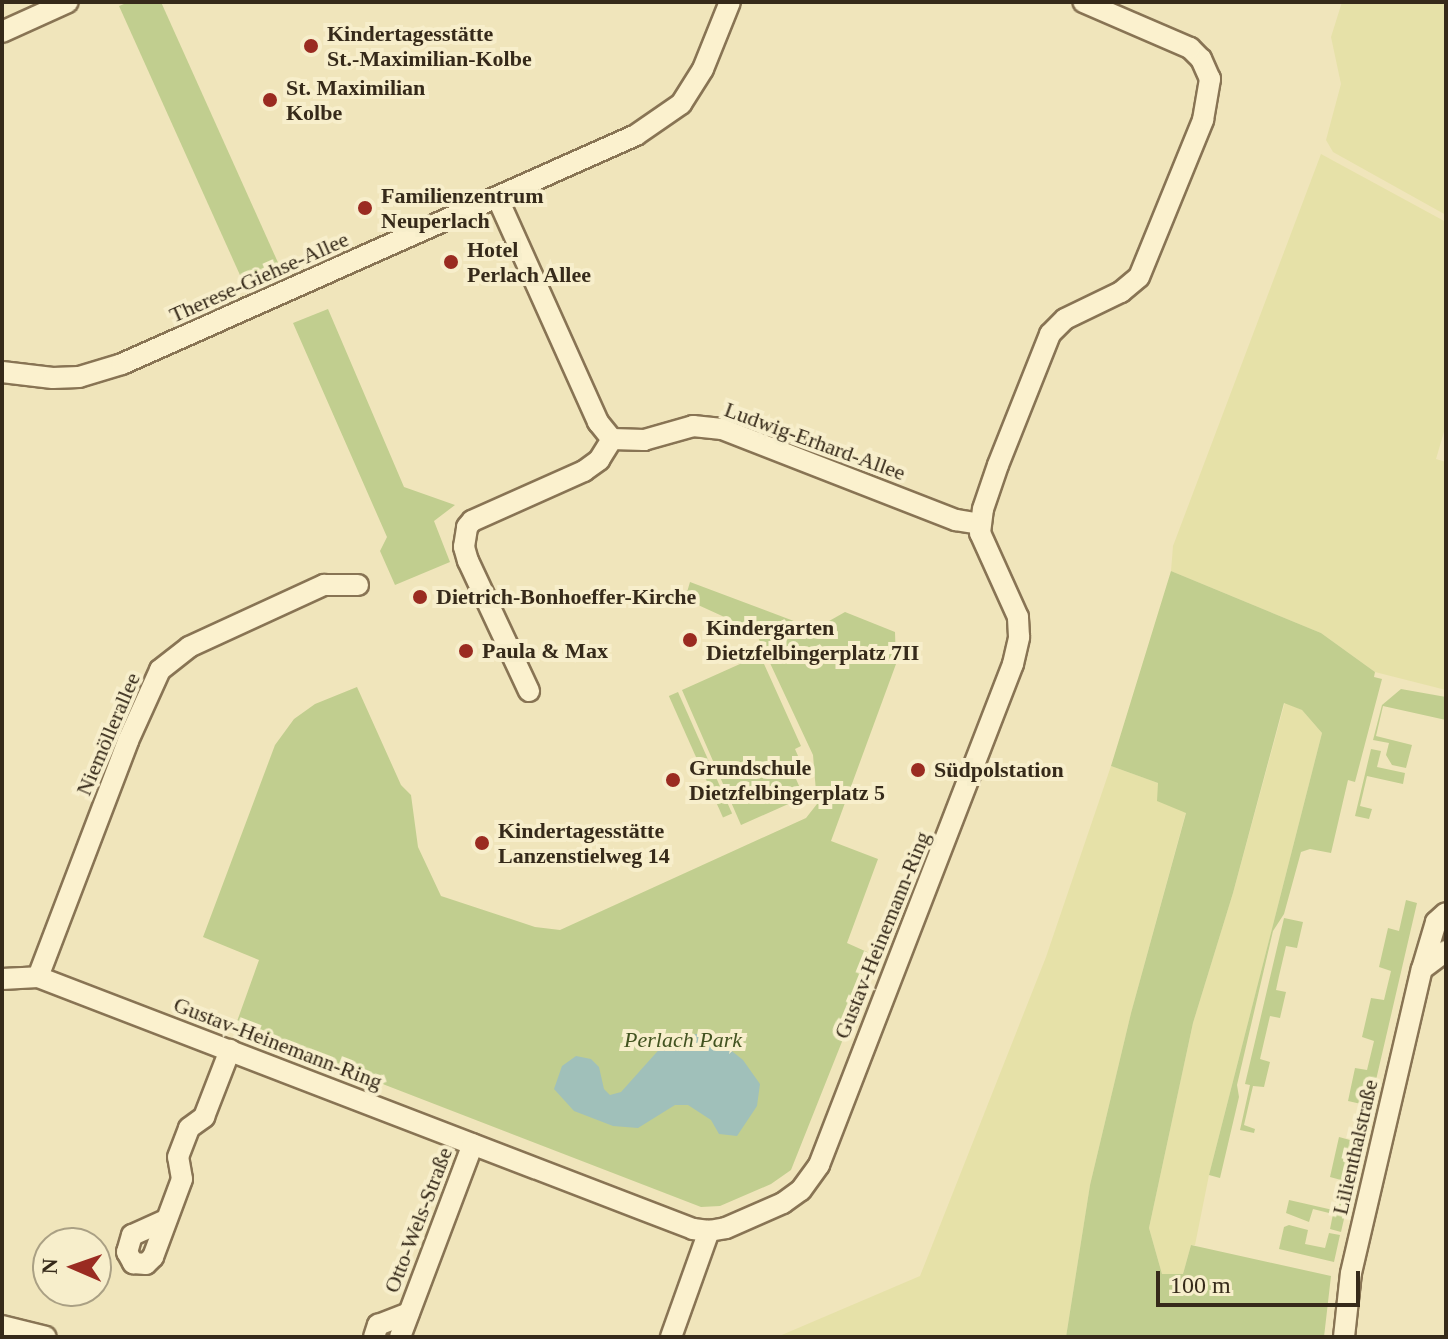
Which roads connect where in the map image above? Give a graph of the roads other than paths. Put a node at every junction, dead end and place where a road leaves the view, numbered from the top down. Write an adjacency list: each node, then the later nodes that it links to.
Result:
1 (68, 2): 4 (street)
2 (730, 2): 5 (street, Therese-Giehse-Allee)
3 (1083, 2): 8 (street)
4 (2, 32)
5 (497, 197): 6 (street, Therese-Giehse-Allee); 7 (street)
6 (2, 372)
7 (612, 439): 8 (street, Ludwig-Erhard-Allee); 10 (street)
8 (980, 524): 19 (street, Gustav-Heinemann-Ring)
9 (358, 585): 14 (street, Niemöllerallee)
10 (529, 691)
11 (1440, 920): 12 (street, Lilienthalstraße); 13 (street, Lilienthalstraße)
12 (1446, 949): 13 (street, Lilienthalstraße)
13 (1422, 969): 26 (street, Lilienthalstraße)
14 (38, 977): 15 (street, Gustav-Heinemann-Ring); 16 (street, Gustav-Heinemann-Ring)
15 (2, 979)
16 (230, 1050): 17 (street, Gustav-Heinemann-Ring); 18 (street)
17 (473, 1144): 19 (street, Gustav-Heinemann-Ring); 20 (street, Otto-Wels-Straße)
18 (166, 1220)
19 (709, 1231): 25 (street)
20 (409, 1313): 23 (street, Otto-Wels-Straße); 24 (street, Otto-Wels-Straße)
21 (2, 1326): 22 (street)
22 (46, 1337)
23 (374, 1337)
24 (400, 1337)
25 (671, 1337)
26 (1344, 1337)

